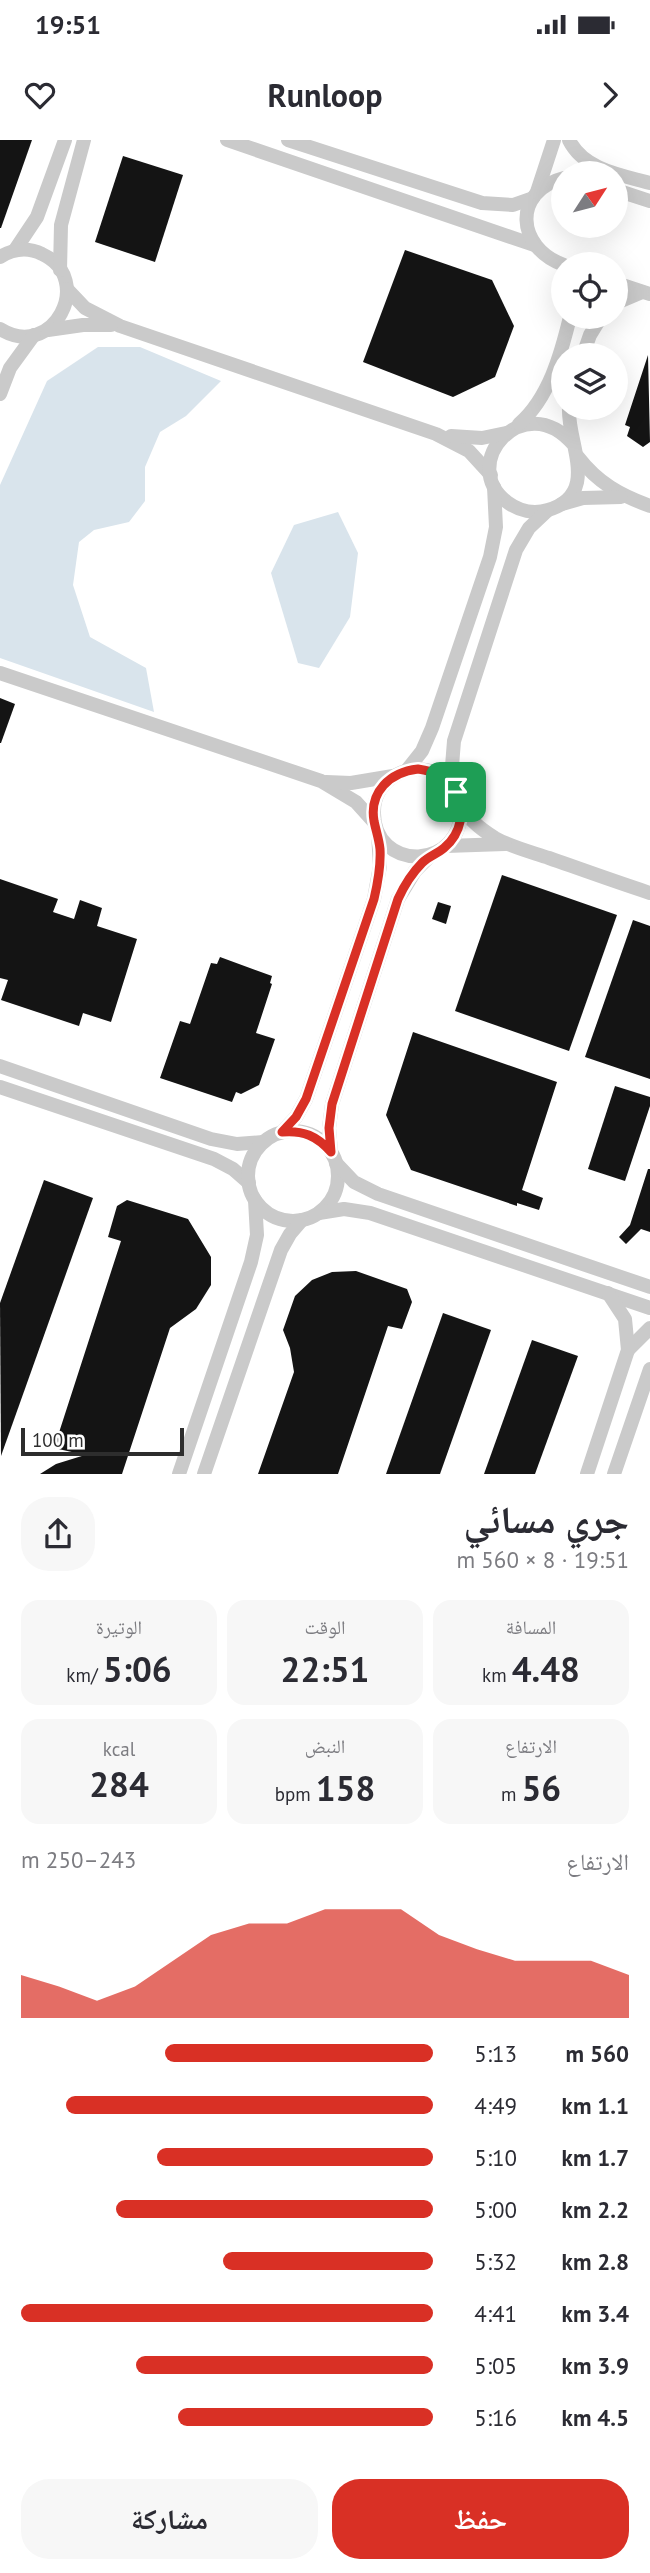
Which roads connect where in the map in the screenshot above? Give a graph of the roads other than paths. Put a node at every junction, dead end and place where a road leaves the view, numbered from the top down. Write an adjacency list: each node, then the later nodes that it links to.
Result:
1 (65, 140): 13 (street)
2 (84, 140): 15 (street)
3 (227, 140): 12 (street)
4 (288, 140): 10 (street)
5 (554, 140): 10 (street)
6 (569, 140): 8 (street)
7 (551, 182): 10 (street)
8 (650, 183)
9 (628, 194): 11 (street)
10 (535, 195): 12 (street)
11 (650, 201)
12 (534, 245): 14 (street)
13 (4, 255): 15 (street)
14 (551, 260)
15 (60, 270): 17 (street)
16 (628, 287): 18 (street)
17 (67, 289): 20 (street); 23 (street)
18 (646, 293): 19 (street)
19 (628, 299)
20 (120, 326): 23 (street); 27 (street)
21 (0, 329): 23 (street)
22 (566, 329): 26 (street)
23 (40, 333): 24 (street)
24 (0, 394)
25 (569, 420): 28 (street)
26 (511, 430): 27 (street); 28 (street); 29 (street)
27 (436, 434): 29 (street)
28 (575, 451): 30 (street); 32 (street)
29 (492, 479): 32 (street); 34 (street)
30 (626, 497): 31 (street); 32 (street)
31 (650, 506)
32 (552, 509): 36 (street)
33 (0, 673): 35 (street)
34 (401, 773): 35 (street); 36 (street); 37 (street)
35 (321, 782): 37 (street)
36 (458, 798): 38 (street); 39 (street)
37 (376, 827): 40 (street); 44 (street)
38 (510, 845): 39 (street); 41 (street)
39 (446, 846): 40 (street)
40 (430, 855): 46 (street)
41 (650, 893)
42 (0, 1066): 45 (street)
43 (0, 1087): 47 (street)
44 (282, 1132): 45 (street); 46 (street)
45 (263, 1142): 47 (street)
46 (333, 1158): 49 (street); 51 (street)
47 (249, 1183): 48 (street)
48 (255, 1200): 50 (street); 57 (street)
49 (319, 1213): 50 (street); 52 (street)
50 (302, 1220): 58 (street)
51 (650, 1287)
52 (608, 1293): 53 (street); 55 (street)
53 (650, 1308)
54 (650, 1328): 55 (street)
55 (628, 1350): 59 (street)
56 (650, 1369): 60 (street)
57 (179, 1474)
58 (204, 1474)
59 (586, 1474)
60 (614, 1474)

